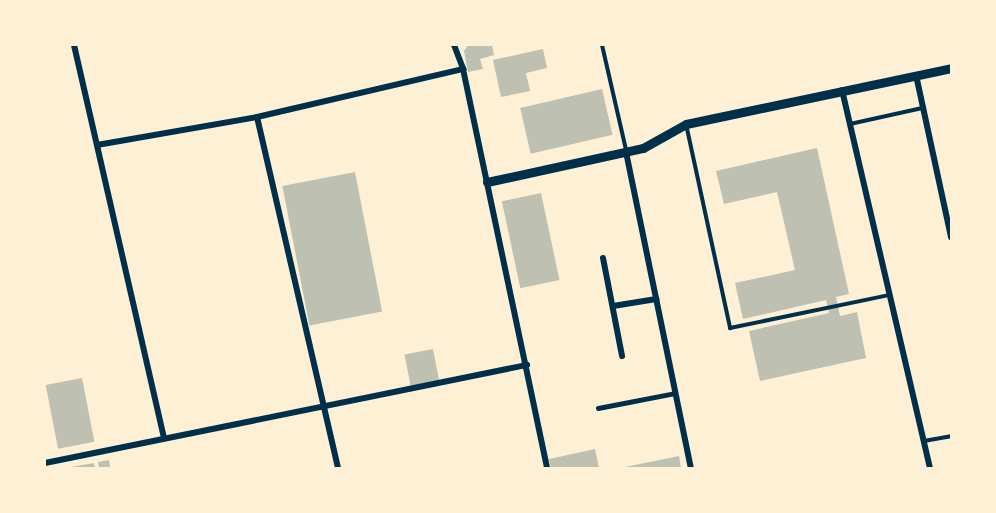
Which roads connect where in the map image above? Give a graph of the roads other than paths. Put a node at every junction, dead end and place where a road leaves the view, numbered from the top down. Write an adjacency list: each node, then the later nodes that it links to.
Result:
1 (74, 45): 12 (street)
2 (454, 45): 5 (street)
3 (602, 45): 13 (lane)
4 (951, 68): 6 (street)
5 (463, 69): 9 (street); 14 (street)
6 (916, 75): 7 (street); 8 (street)
7 (842, 90): 10 (street); 11 (street)
8 (922, 108): 10 (lane); 15 (street)
9 (257, 117): 12 (street); 23 (street)
10 (850, 123): 17 (street)
11 (686, 124): 13 (street); 17 (lane)
12 (97, 145): 26 (street)
13 (626, 152): 14 (street); 18 (street)
14 (487, 182): 21 (street)
15 (951, 237)
16 (603, 258): 19 (street)
17 (890, 294): 27 (street)
18 (656, 298): 19 (street); 22 (street)
19 (613, 306): 20 (street)
20 (622, 356)
21 (527, 365): 23 (street); 30 (street)
22 (675, 393): 24 (street); 31 (street)
23 (324, 404): 26 (street); 29 (street)
24 (598, 408)
25 (951, 436): 27 (lane)
26 (164, 437): 28 (street)
27 (924, 441): 32 (street)
28 (45, 463)
29 (338, 468)
30 (547, 468)
31 (691, 468)
32 (930, 468)

